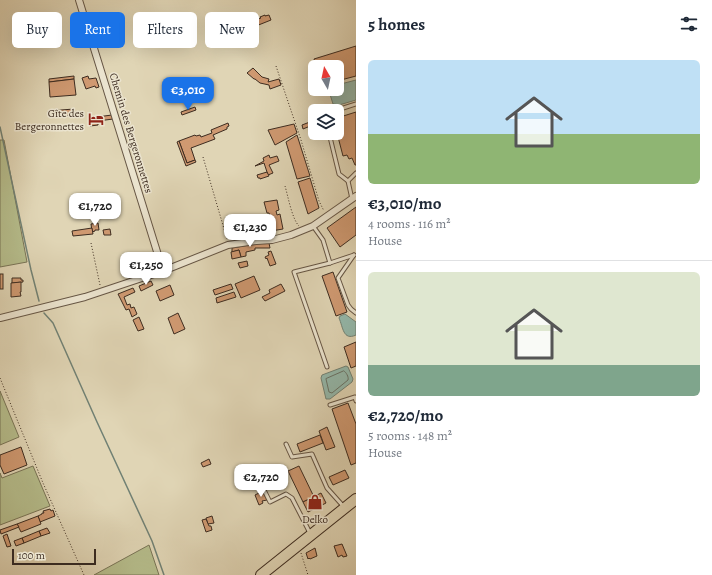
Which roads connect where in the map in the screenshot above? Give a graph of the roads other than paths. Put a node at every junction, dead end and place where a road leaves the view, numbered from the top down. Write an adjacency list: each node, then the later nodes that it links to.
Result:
1 (79, 0): 12 (street, Chemin des Bergeronnettes)
2 (356, 104): 3 (lane)
3 (344, 108)
4 (331, 140): 6 (lane)
5 (356, 173): 6 (lane)
6 (348, 181): 7 (lane)
7 (354, 197): 8 (street)
8 (313, 226): 11 (lane); 12 (street)
9 (355, 254): 10 (lane); 11 (lane); 13 (lane)
10 (356, 259)
11 (330, 263): 15 (lane)
12 (163, 271): 14 (street)
13 (356, 313)
14 (0, 318)
15 (327, 367)
16 (356, 401): 17 (lane)
17 (330, 405)
18 (286, 444): 21 (lane)
19 (263, 488): 22 (lane)
20 (356, 499): 21 (main road)
21 (344, 508): 22 (main road)
22 (311, 535): 23 (main road)
23 (261, 575)

